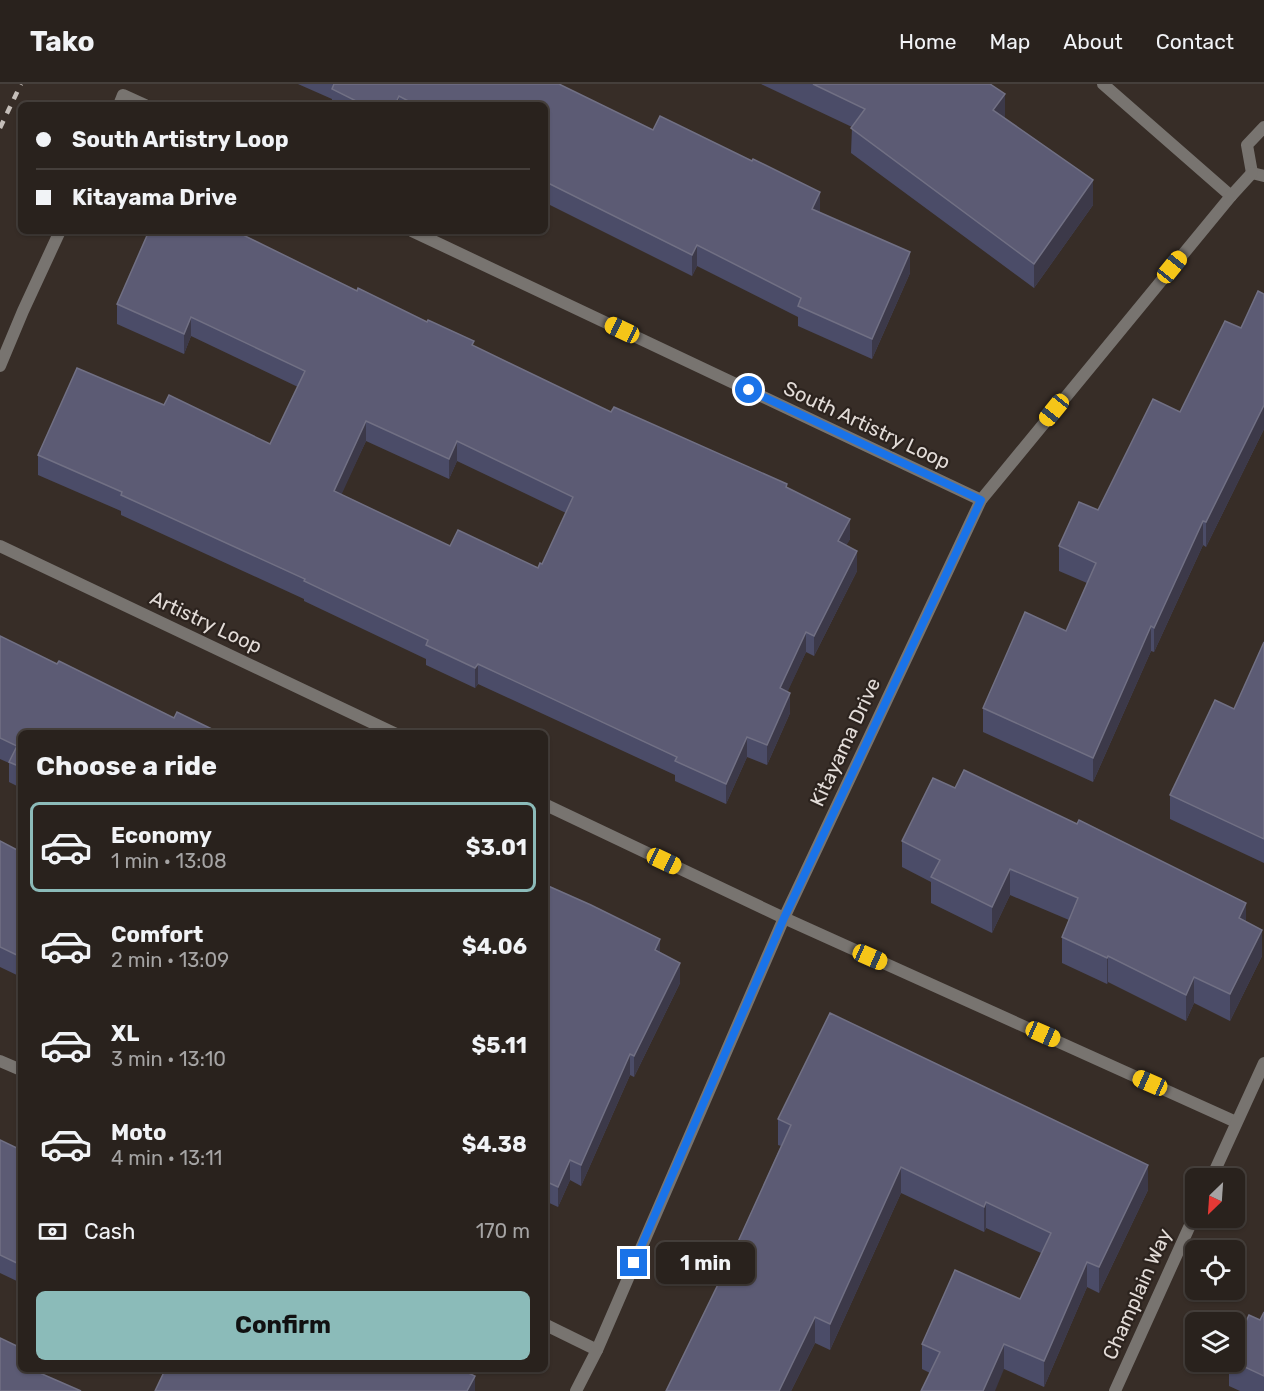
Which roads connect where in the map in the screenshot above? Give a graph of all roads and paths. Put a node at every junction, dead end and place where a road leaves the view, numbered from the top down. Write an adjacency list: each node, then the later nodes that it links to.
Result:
1 (1103, 84): 6 (street)
2 (120, 102): 3 (street)
3 (138, 102)
4 (1264, 127): 5 (street, Kitayama Drive)
5 (1258, 174): 6 (street, Kitayama Drive)
6 (1231, 196): 10 (street, Kitayama Drive)
7 (59, 234): 9 (street)
8 (418, 234): 10 (street, South Artistry Loop)
9 (0, 366)
10 (981, 500): 14 (street, Kitayama Drive)
11 (0, 546): 12 (street, Artistry Loop)
12 (388, 730)
13 (548, 806): 14 (street)
14 (784, 918): 18 (street); 22 (street, Kitayama Drive)
15 (0, 1061): 17 (street)
16 (1264, 1063): 18 (street)
17 (18, 1069)
18 (1236, 1122): 19 (street)
19 (1216, 1168)
20 (1189, 1228): 24 (street, Champlain Way)
21 (548, 1326): 22 (street)
22 (597, 1350): 23 (street, Kitayama Drive)
23 (576, 1391)
24 (1115, 1391)

